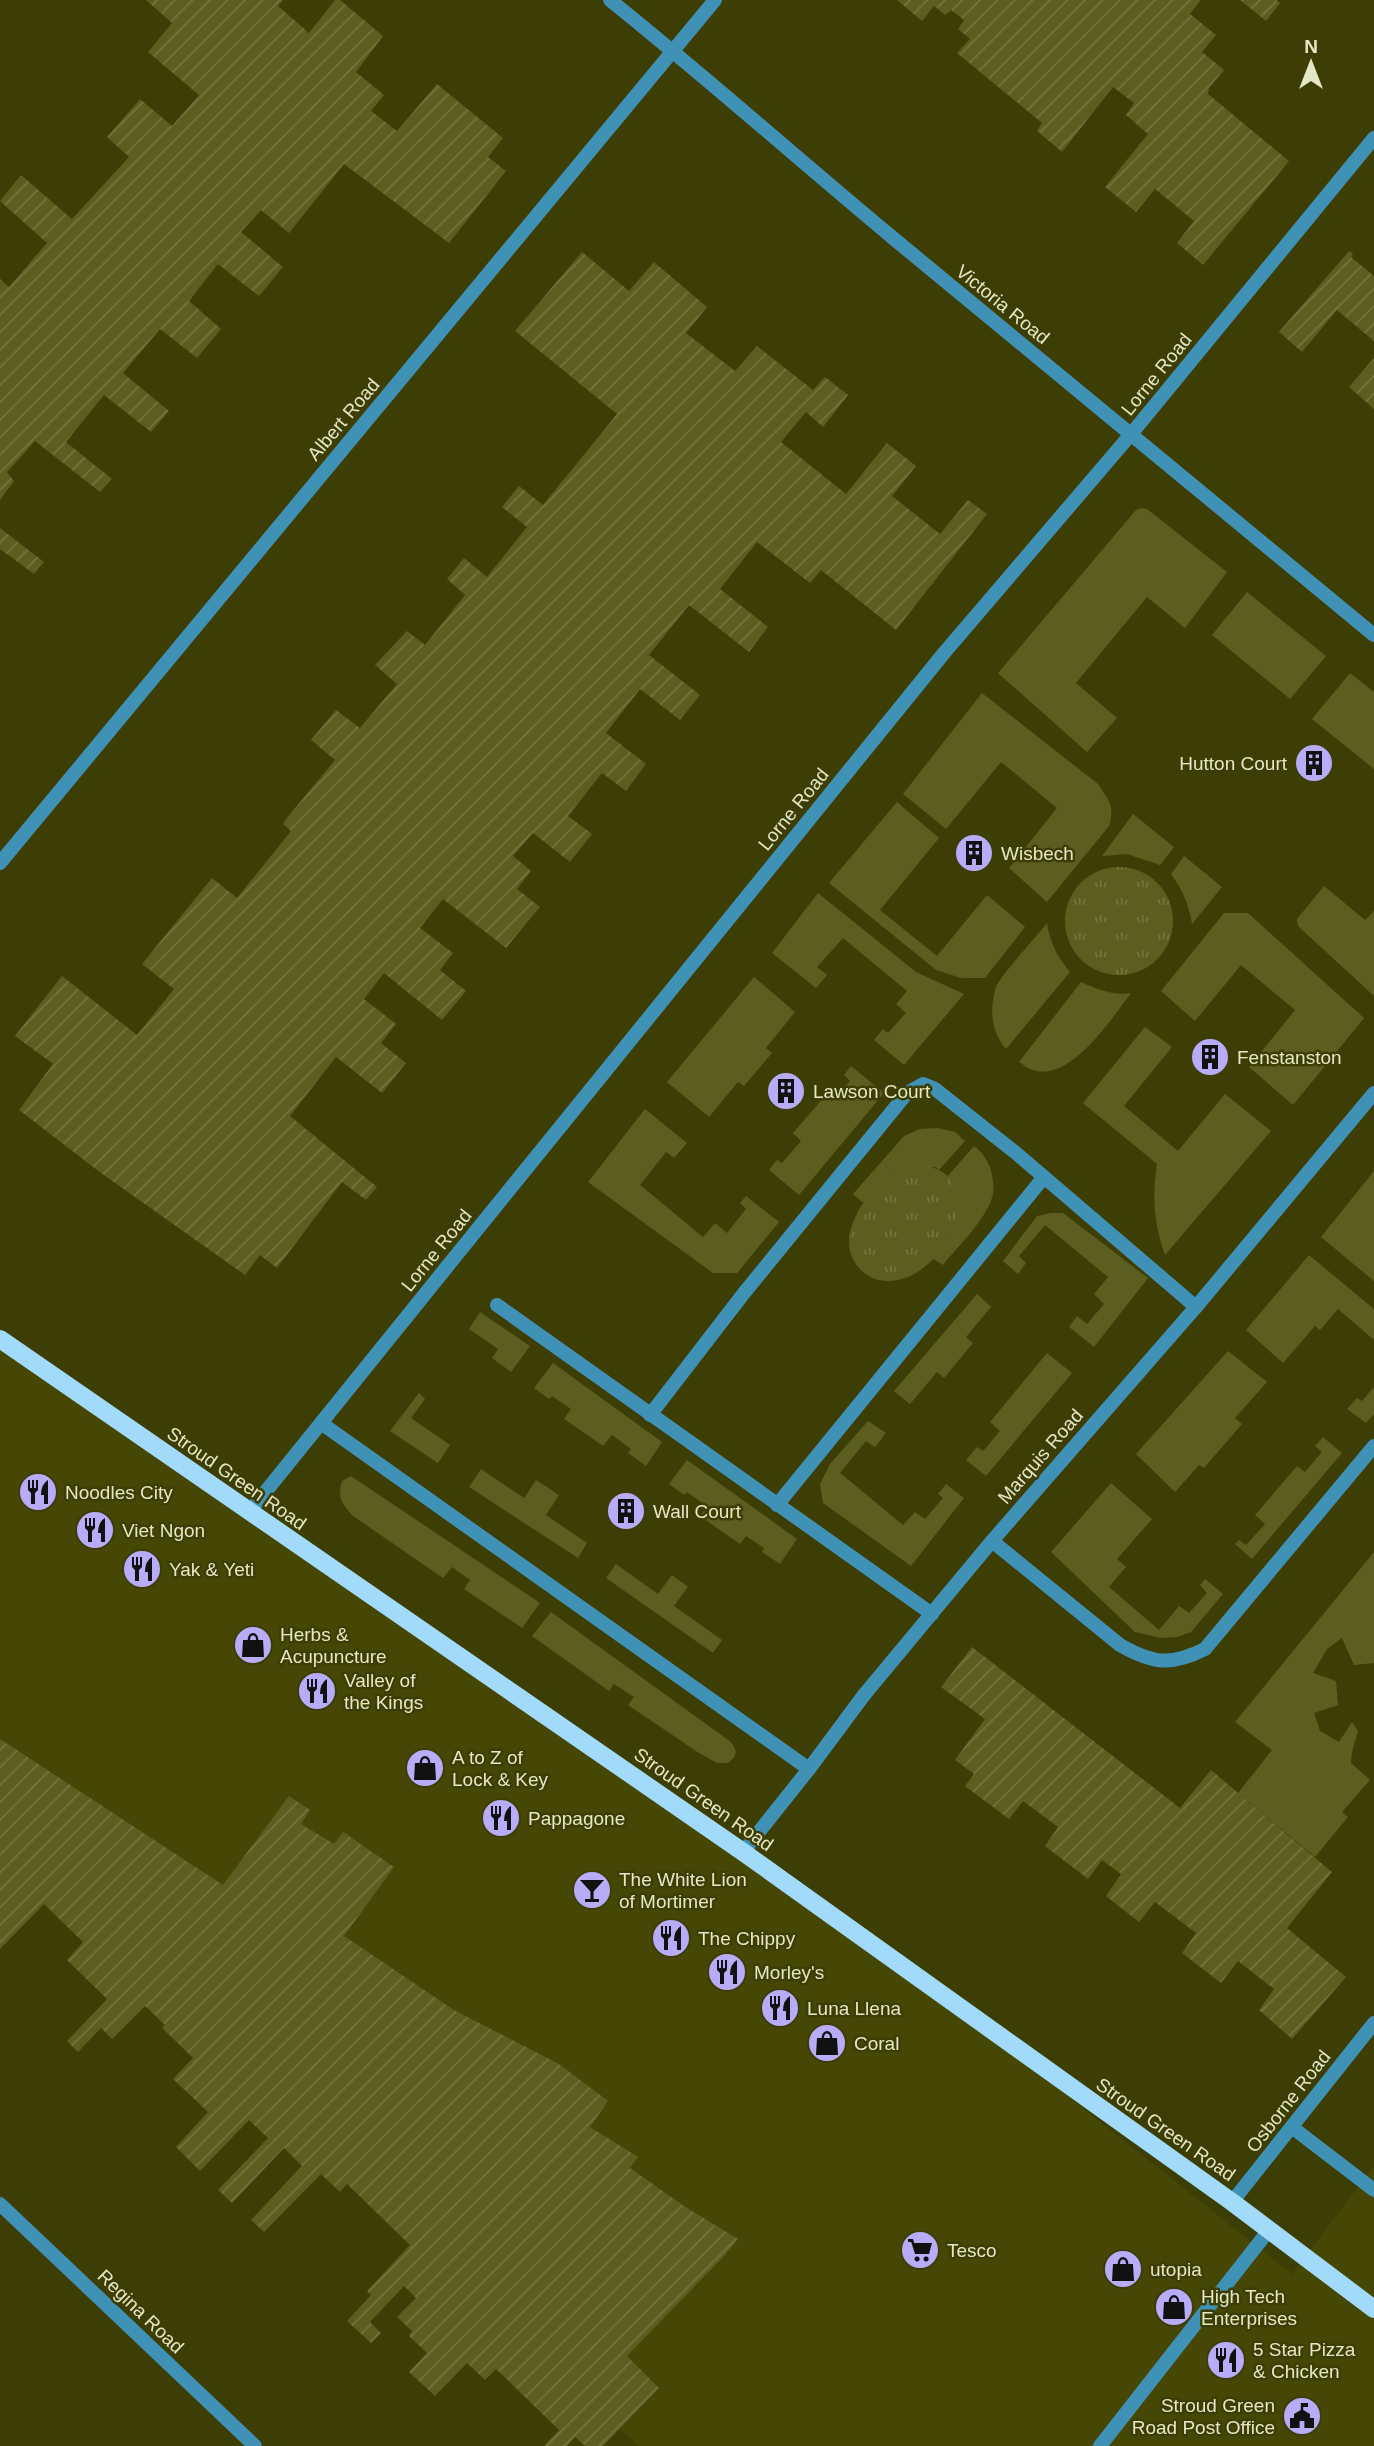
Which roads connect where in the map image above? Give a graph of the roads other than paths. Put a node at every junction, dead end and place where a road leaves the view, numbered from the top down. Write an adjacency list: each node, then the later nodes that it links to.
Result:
1 (610, 0): 3 (street, Victoria Road)
2 (715, 0): 3 (street, Albert Road)
3 (673, 51): 5 (street, Victoria Road); 7 (street, Albert Road)
4 (1374, 138): 5 (street, Lorne Road)
5 (1132, 433): 6 (street, Victoria Road); 14 (street, Lorne Road)
6 (1374, 635)
7 (0, 863)
8 (1374, 1093): 11 (street, Marquis Road)
9 (1044, 1177): 11 (street); 13 (street); 16 (street)
10 (497, 1305): 13 (street)
11 (1196, 1307): 18 (street, Marquis Road)
12 (0, 1339): 17 (main road, Stroud Green Road)
13 (650, 1415): 16 (street)
14 (321, 1423): 17 (street, Lorne Road); 20 (street)
15 (1374, 1446): 18 (street)
16 (777, 1505): 19 (street)
17 (249, 1512): 21 (main road, Stroud Green Road)
18 (992, 1541): 19 (street, Marquis Road)
19 (932, 1614): 20 (street, Marquis Road)
20 (809, 1769): 21 (street, Marquis Road)
21 (743, 1852): 25 (main road, Stroud Green Road)
22 (1374, 2023): 23 (street, Osborne Road)
23 (1293, 2128): 24 (street); 25 (street, Osborne Road)
24 (1374, 2190)
25 (1232, 2202): 27 (main road, Stroud Green Road)
26 (0, 2204): 29 (street, Regina Road)
27 (1269, 2230): 28 (main road, Stroud Green Road); 30 (street)
28 (1374, 2309)
29 (255, 2446)
30 (1100, 2446)

